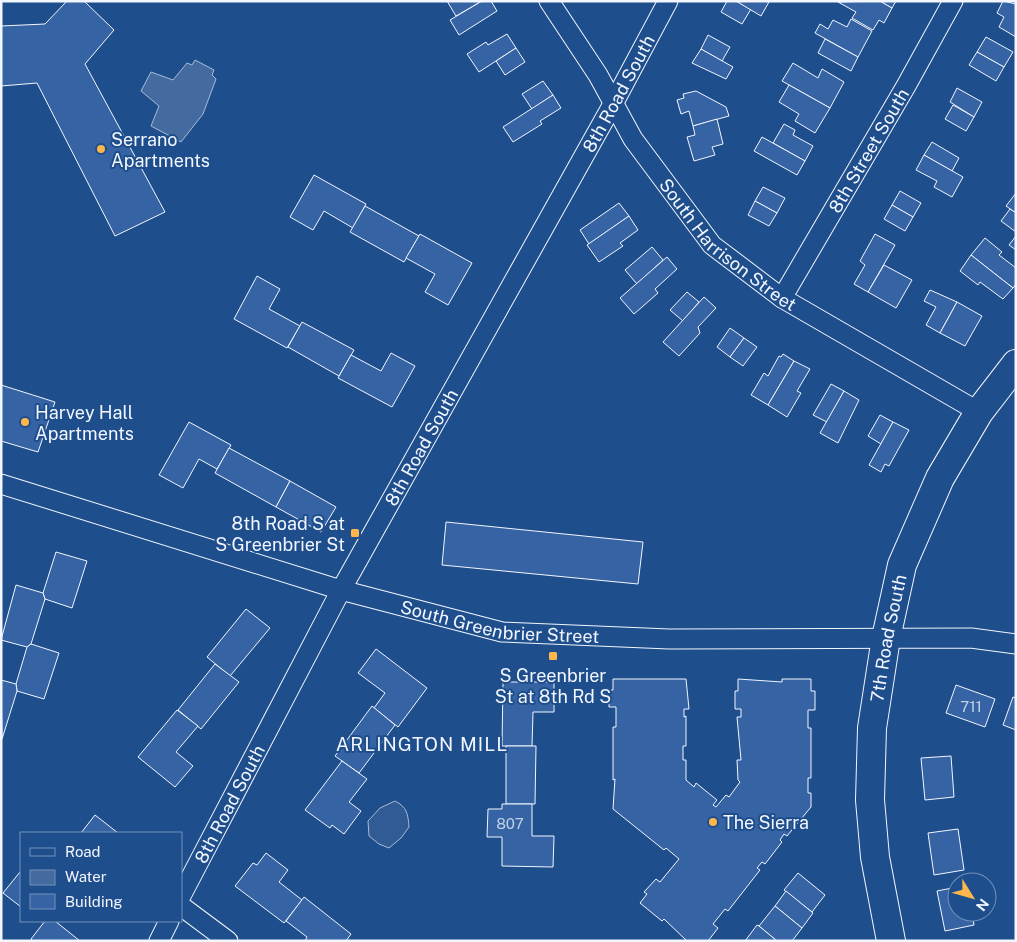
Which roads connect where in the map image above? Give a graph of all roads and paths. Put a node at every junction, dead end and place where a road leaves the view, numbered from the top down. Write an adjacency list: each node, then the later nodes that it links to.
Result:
1 (549, 1): 4 (street, South Harrison Street)
2 (668, 1): 4 (street, 8th Road South)
3 (952, 1): 5 (street, 8th Street South)
4 (613, 104): 5 (street, South Harrison Street); 9 (street, 8th Road South)
5 (782, 298): 7 (street, South Harrison Street)
6 (1016, 364): 7 (street, 7th Road South)
7 (979, 412): 10 (street, 7th Road South)
8 (1, 484): 9 (street, South Greenbrier Street)
9 (341, 590): 10 (street, South Greenbrier Street); 12 (street, 8th Road South)
10 (886, 638): 11 (street, South Greenbrier Street); 17 (street, 7th Road South)
11 (1016, 644)
12 (182, 894)
13 (182, 907): 16 (street)
14 (168, 922): 15 (street)
15 (159, 941)
16 (228, 941)
17 (891, 941)

